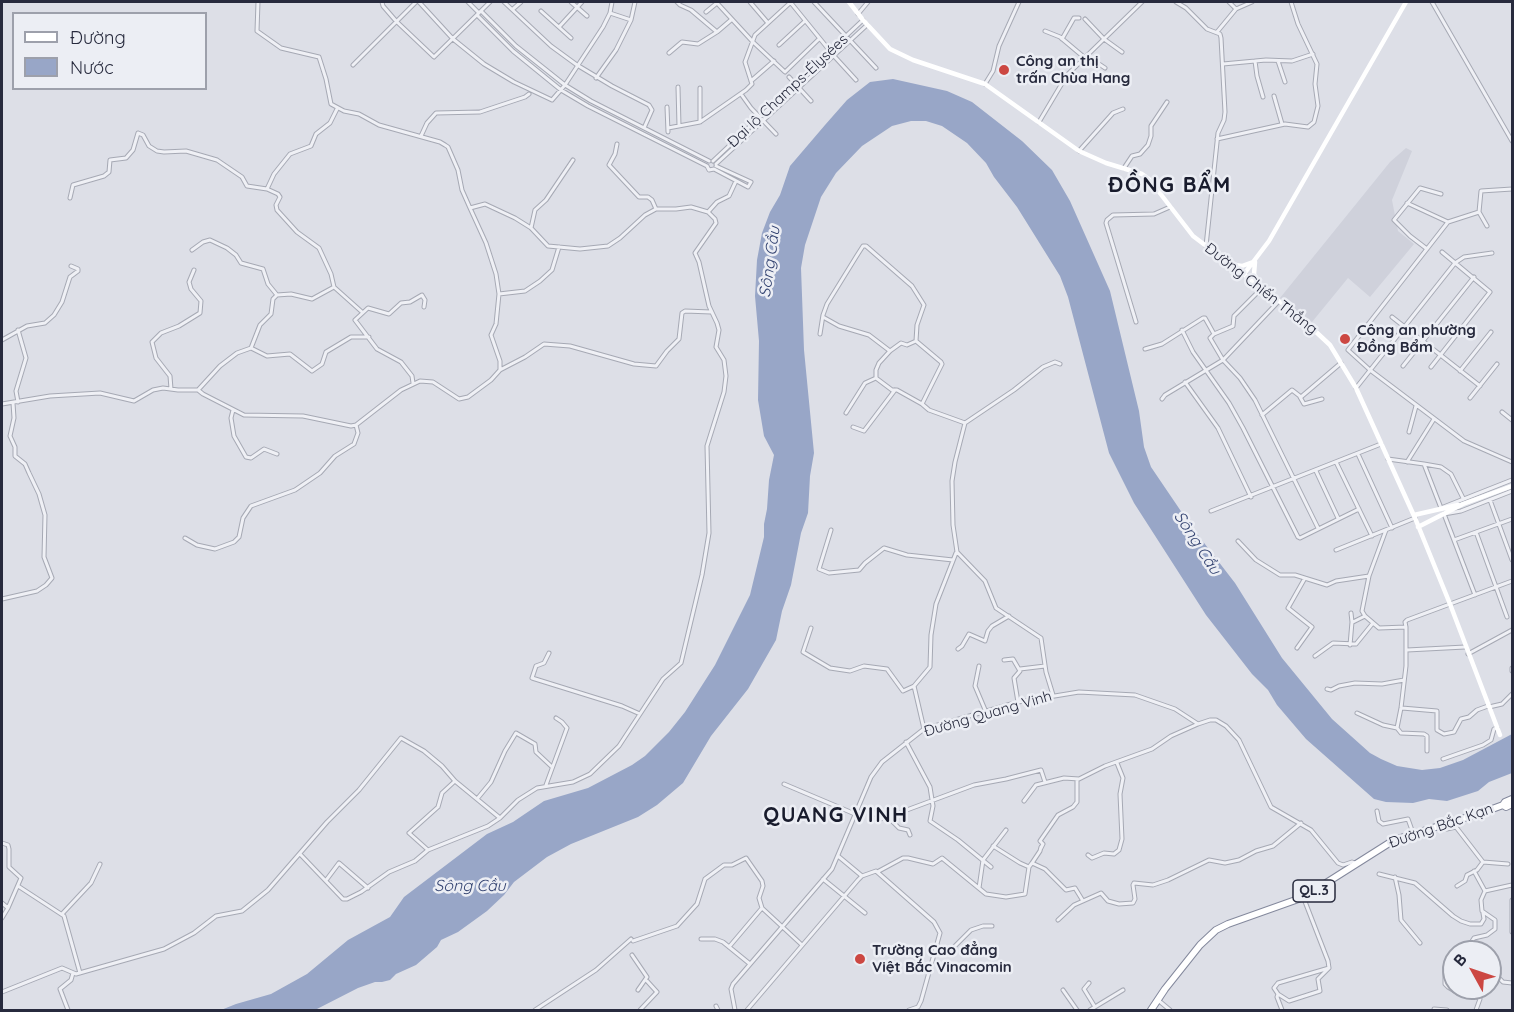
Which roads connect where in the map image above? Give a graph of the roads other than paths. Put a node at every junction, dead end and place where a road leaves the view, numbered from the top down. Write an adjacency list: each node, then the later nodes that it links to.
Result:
1 (258, 2): 91 (street)
2 (382, 2): 40 (street)
3 (418, 2): 40 (street); 51 (street)
4 (468, 2): 32 (street, Đại lộ Champs-Élysées)
5 (490, 2): 32 (street)
6 (504, 2): 28 (street)
7 (521, 2): 28 (street)
8 (571, 2): 27 (street)
9 (582, 2): 27 (street)
10 (612, 2): 33 (street)
11 (635, 2): 38 (street)
12 (676, 2): 47 (street)
13 (750, 2): 43 (street)
14 (790, 2): 41 (street); 43 (street)
15 (813, 2): 49 (street)
16 (849, 2): 34 (main road, Đường Chiến Thắng)
17 (868, 2): 34 (street)
18 (1018, 2): 78 (street)
19 (1142, 2): 54 (street)
20 (1176, 2): 48 (street)
21 (1229, 2): 29 (street)
22 (1252, 2): 26 (street)
23 (1291, 2): 61 (street)
24 (1406, 2): 133 (main road)
25 (1432, 2): 101 (street)
26 (1242, 4): 29 (street)
27 (577, 7): 35 (street); 45 (street)
28 (513, 9): 69 (street)
29 (1236, 9): 48 (street)
30 (541, 11): 45 (street)
31 (706, 12): 39 (street)
32 (479, 13): 51 (street); 79 (street, Đại lộ Champs-Élysées); 83 (street, Đại lộ Champs-Élysées)
33 (610, 13): 38 (street); 69 (street)
34 (858, 14): 42 (main road, Đường Chiến Thắng)
35 (587, 16)
36 (1079, 18): 53 (street)
37 (1085, 19): 54 (street)
38 (631, 20): 73 (street)
39 (731, 20): 47 (street); 56 (street)
40 (396, 21): 51 (street); 68 (street)
41 (805, 21): 52 (street); 57 (street)
42 (863, 21): 44 (main road, Đường Chiến Thắng); 49 (street, Đại lộ Champs-Élysées)
43 (768, 23): 56 (street)
44 (867, 25): 55 (street, Đại lộ Champs-Élysées); 78 (main road, Đường Chiến Thắng)
45 (558, 27): 50 (street)
46 (1045, 31): 53 (street)
47 (717, 32): 60 (street)
48 (1217, 32): 67 (street)
49 (846, 36): 55 (street); 58 (street, Đại lộ Champs-Élysées)
50 (571, 38)
51 (453, 39): 83 (street)
52 (819, 39): 58 (street); 64 (street)
53 (1062, 39): 63 (street)
54 (1104, 39): 59 (street); 63 (street)
55 (850, 41): 62 (street, Đại lộ Champs-Élysées); 70 (street)
56 (753, 42): 64 (street); 75 (street)
57 (779, 45)
58 (830, 51): 77 (street, Đại lộ Champs-Élysées)
59 (1122, 52)
60 (669, 53)
61 (1313, 54): 66 (street); 97 (street)
62 (834, 56): 74 (street); 82 (street, Đại lộ Champs-Élysées)
63 (1086, 57): 71 (street); 96 (street)
64 (774, 61): 75 (street)
65 (1256, 61): 66 (street); 67 (street); 87 (street)
66 (1278, 61): 76 (street)
67 (1223, 64): 104 (street)
68 (353, 65)
69 (577, 65): 73 (street); 79 (street)
70 (876, 68)
71 (1106, 68)
72 (789, 77): 77 (street)
73 (596, 78): 99 (street)
74 (856, 80)
75 (751, 81): 84 (street)
76 (1285, 82)
77 (795, 84): 82 (street); 93 (street, Đại lộ Champs-Élysées)
78 (985, 84): 96 (main road, Đường Chiến Thắng)
79 (565, 85): 83 (street); 99 (street, Đại lộ Champs-Élysées)
80 (678, 87): 98 (street)
81 (700, 88): 95 (street)
82 (799, 88): 88 (street); 94 (street, Đại lộ Champs-Élysées)
83 (561, 90): 110 (street, Đại lộ Champs-Élysées)
84 (741, 93): 93 (street); 95 (street)
85 (529, 94): 103 (street)
86 (1274, 96): 97 (street)
87 (1263, 97)
88 (812, 101)
89 (1167, 102): 112 (street)
90 (667, 107): 98 (street)
91 (337, 109): 103 (street); 114 (street)
92 (1123, 109): 107 (street)
93 (760, 117): 94 (street); 109 (street, Đại lộ Champs-Élysées)
94 (763, 121): 102 (street); 111 (street, Đại lộ Champs-Élysées)
95 (700, 122): 98 (street)
96 (1039, 122): 107 (main road, Đường Chiến Thắng)
97 (1282, 124): 104 (street)
98 (679, 126)
99 (644, 128): 109 (street, Đại lộ Champs-Élysées)
100 (1512, 129): 101 (street)
101 (1508, 132): 105 (street)
102 (776, 134)
103 (421, 136): 120 (street)
104 (1217, 139): 128 (street)
105 (1512, 141)
106 (618, 144): 121 (street)
107 (1079, 151): 112 (main road, Đường Chiến Thắng)
108 (573, 160): 126 (street)
109 (711, 161): 110 (street, Đại lộ Champs-Élysées); 111 (street, Đại lộ Champs-Élysées)
110 (707, 166): 111 (street, Đại lộ Champs-Élysées)
111 (716, 167): 113 (street, Đại lộ Champs-Élysées); 113 (street, Đại lộ Champs-Élysées)
112 (1124, 168): 119 (main road, Đường Chiến Thắng)
113 (736, 181): 122 (street)
114 (267, 189): 117 (street); 140 (street)
115 (1512, 189): 123 (street)
116 (1441, 194): 118 (street)
117 (70, 198)
118 (1407, 203): 124 (street); 129 (street)
119 (1170, 207): 128 (main road, Đường Chiến Thắng); 150 (street)
120 (470, 208): 126 (street); 142 (street)
121 (656, 209): 122 (street); 127 (street)
122 (708, 212): 147 (street)
123 (1479, 212): 124 (street); 125 (street)
124 (1448, 222): 129 (street)
125 (1487, 226)
126 (531, 228): 127 (street)
127 (559, 247): 142 (street)
128 (1206, 247): 135 (main road, Đường Chiến Thắng)
129 (1427, 249): 172 (street)
130 (192, 250): 143 (street)
131 (1442, 252): 134 (street)
132 (1492, 253): 134 (street)
133 (1255, 261): 135 (main road); 138 (main road); 141 (main road)
134 (1455, 262): 139 (street); 151 (street)
135 (1233, 265): 138 (main road, Đường Chiến Thắng)
136 (71, 266): 152 (street)
137 (194, 270): 180 (street)
138 (1244, 274): 141 (main road, Đường Chiến Thắng)
139 (1474, 277): 160 (street); 164 (street)
140 (334, 286): 143 (street); 146 (street)
141 (1261, 287): 144 (main road, Đường Chiến Thắng); 156 (street)
142 (499, 294): 171 (street)
143 (277, 295): 161 (street)
144 (1279, 301): 165 (street); 166 (main road, Đường Chiến Thắng)
145 (424, 307): 146 (street)
146 (362, 312): 157 (street)
147 (711, 312): 171 (street); 279 (street)
148 (1392, 316): 151 (street)
149 (822, 317): 155 (street); 159 (street); 163 (street)
150 (1136, 322)
151 (1404, 327): 160 (street); 172 (street)
152 (18, 330): 158 (street); 187 (street)
153 (1182, 330): 156 (street); 162 (street); 173 (street)
154 (1491, 332): 174 (street)
155 (820, 334)
156 (1214, 334): 165 (street)
157 (369, 337): 161 (street); 177 (street)
158 (2, 340)
159 (916, 341): 163 (street); 189 (street)
160 (1422, 341): 164 (street); 169 (street)
161 (251, 348): 181 (street)
162 (1145, 349)
163 (890, 351): 175 (street)
164 (1440, 355): 170 (street); 174 (street)
165 (1224, 360): 173 (street); 194 (street)
166 (1342, 362): 179 (main road, Đường Chiến Thắng); 183 (street)
167 (1060, 364): 197 (street)
168 (1497, 364): 178 (street)
169 (1403, 366)
170 (1431, 367)
171 (500, 370): 177 (street)
172 (1370, 370): 179 (street); 190 (street)
173 (1205, 371): 176 (street); 213 (street)
174 (1460, 371): 178 (street)
175 (876, 378): 182 (street); 193 (street)
176 (1185, 382): 185 (street); 215 (street)
177 (413, 383): 198 (street)
178 (1480, 386): 184 (street)
179 (1356, 388): 201 (main road, Đường Chiến Thắng)
180 (171, 389): 181 (street); 187 (street)
181 (198, 390): 191 (street)
182 (895, 390): 189 (street); 199 (street)
183 (1300, 397): 186 (street); 194 (street)
184 (1470, 398)
185 (1162, 399)
186 (1322, 399)
187 (16, 402): 188 (street); 246 (street)
188 (2, 404)
189 (922, 404): 197 (street)
190 (1416, 406): 195 (street); 200 (street)
191 (233, 410): 198 (street); 202 (street)
192 (1502, 412): 196 (street)
193 (846, 413)
194 (1262, 415): 210 (street)
195 (1434, 419): 206 (street); 207 (street)
196 (1512, 420)
197 (965, 423): 238 (street)
198 (356, 425): 232 (street)
199 (853, 427)
200 (1409, 432)
201 (1381, 444): 203 (street); 204 (main road, Đường Chiến Thắng)
202 (277, 454)
203 (1358, 454): 205 (street); 227 (street)
204 (1387, 459): 206 (street); 221 (main road, Đường Chiến Thắng)
205 (1336, 462): 209 (street); 218 (street)
206 (1407, 462): 208 (street)
207 (1512, 462)
208 (1424, 464): 217 (street); 219 (street)
209 (1316, 471): 210 (street); 222 (street)
210 (1293, 479): 213 (street); 226 (street)
211 (1512, 480): 217 (street)
212 (1512, 486): 217 (main road)
213 (1273, 488): 215 (street); 226 (street)
214 (1512, 491): 216 (street)
215 (1251, 497): 220 (street)
216 (1490, 500): 219 (street); 224 (street)
217 (1463, 501): 219 (main road)
218 (1359, 509): 222 (street); 231 (street)
219 (1442, 511): 221 (main road); 225 (main road); 233 (street)
220 (1211, 512)
221 (1414, 517): 225 (main road, Đường Chiến Thắng); 227 (street)
222 (1338, 519): 226 (street)
223 (1512, 519): 224 (street)
224 (1499, 524): 230 (street); 236 (street)
225 (1418, 527): 247 (main road, Đường Chiến Thắng)
226 (1318, 528)
227 (1392, 528): 229 (street)
228 (831, 530): 239 (street)
229 (1386, 530): 231 (street); 241 (street)
230 (1476, 532): 233 (street); 244 (street)
231 (1372, 536): 237 (street)
232 (185, 538)
233 (1454, 540): 245 (street)
234 (1238, 541): 242 (street)
235 (1512, 545): 236 (street)
236 (1508, 547): 240 (street)
237 (1336, 550)
238 (957, 552): 239 (street); 249 (street)
239 (953, 560): 270 (street)
240 (1512, 560)
241 (1369, 576): 242 (street); 250 (street)
242 (1305, 578): 259 (street)
243 (1512, 580): 244 (street)
244 (1497, 587): 245 (street); 251 (street)
245 (1475, 595): 247 (street)
246 (2, 599)
247 (1450, 603): 254 (street); 258 (main road, Đường Chiến Thắng)
248 (1351, 614): 252 (street)
249 (1009, 616): 260 (street); 267 (street)
250 (1365, 616): 252 (street); 253 (street)
251 (1507, 617)
252 (1352, 622): 257 (street)
253 (1373, 623): 254 (street); 257 (street)
254 (1406, 627): 261 (street)
255 (811, 628): 270 (street)
256 (1512, 630): 263 (street)
257 (1350, 645): 264 (street)
258 (1466, 647): 261 (street); 263 (main road, Đường Chiến Thắng)
259 (1297, 648)
260 (958, 649)
261 (1407, 650): 269 (street)
262 (549, 653): 279 (street)
263 (1468, 654): 275 (main road, Đường Chiến Thắng)
264 (1315, 656)
265 (1004, 660): 268 (street)
266 (979, 666): 277 (street)
267 (1044, 666): 268 (street); 273 (street)
268 (1019, 669): 274 (street)
269 (1404, 680): 271 (street); 276 (street)
270 (914, 686): 284 (street)
271 (1327, 689)
272 (1512, 694): 275 (street)
273 (1053, 695): 274 (street, Đường Quang Vinh); 281 (street, Đường Quang Vinh)
274 (1018, 702): 277 (street, Đường Quang Vinh)
275 (1488, 707): 276 (street); 283 (main road, Đường Chiến Thắng)
276 (1401, 708): 282 (street)
277 (986, 712): 284 (street, Đường Quang Vinh)
278 (1357, 712): 282 (street)
279 (640, 714): 295 (street)
280 (556, 718): 290 (street)
281 (1198, 724): 289 (street); 307 (street, Đường Quang Vinh)
282 (1397, 728): 287 (street)
283 (1497, 728): 285 (main road, Đường Chiến Thắng); 288 (street)
284 (924, 729): 286 (street, Đường Quang Vinh)
285 (1500, 735)
286 (906, 742): 299 (street); 304 (street, Đường Quang Vinh)
287 (1427, 751)
288 (1443, 759)
289 (1117, 763): 291 (street); 316 (street)
290 (552, 767): 295 (street); 296 (street)
291 (1077, 780): 293 (street); 323 (street)
292 (455, 781): 296 (street); 314 (street); 315 (street)
293 (1046, 782): 298 (street); 299 (street)
294 (784, 784): 304 (street)
295 (546, 785): 306 (street)
296 (477, 799): 306 (street)
297 (1512, 799): 301 (highway, Đường Bắc Kạn / QL.3)
298 (1024, 801)
299 (932, 802): 305 (street); 318 (street)
300 (1512, 804): 301 (highway, Đường Bắc Kạn / QL.3)
301 (1503, 805): 308 (highway, Đường Bắc Kạn / QL.3)
302 (870, 809): 305 (street)
303 (1377, 811): 310 (street)
304 (855, 814): 317 (street, Đường Quang Vinh)
305 (888, 817): 311 (street)
306 (500, 818): 314 (street)
307 (1302, 823): 321 (street, Đường Quang Vinh); 341 (street)
308 (1439, 825): 310 (highway, Đường Bắc Kạn / QL.3); 319 (street)
309 (1006, 830): 313 (street)
310 (1413, 833): 321 (highway, Đường Bắc Kạn / QL.3)
311 (910, 835)
312 (2, 843): 333 (street)
313 (993, 846): 318 (street); 323 (street)
314 (428, 850): 335 (street)
315 (300, 854): 331 (street); 363 (street)
316 (1089, 855)
317 (838, 856): 328 (street); 330 (street, Đường Quang Vinh)
318 (982, 860): 324 (street); 336 (street)
319 (1483, 862): 322 (street); 326 (street)
320 (100, 864): 347 (street)
321 (1356, 864): 339 (highway, Đường Bắc Kạn / QL.3)
322 (1508, 864)
323 (1030, 865): 336 (street); 341 (street)
324 (991, 867)
325 (879, 871): 328 (street); 336 (street); 358 (street)
326 (1474, 871): 334 (street); 337 (street)
327 (1379, 874): 329 (street)
328 (862, 876): 338 (street)
329 (1395, 877): 346 (street); 355 (street)
330 (823, 879): 338 (street); 351 (street, Đường Quang Vinh)
331 (326, 880): 335 (street); 335 (street)
332 (1512, 885): 337 (street)
333 (18, 886): 344 (street); 347 (street)
334 (1457, 886)
335 (368, 888)
336 (979, 888)
337 (1485, 891): 346 (street)
338 (844, 896): 345 (street); 356 (street)
339 (1304, 897): 361 (street); 371 (highway, Đường Bắc Kạn / QL.3)
340 (1512, 900): 352 (street)
341 (1083, 901): 349 (street)
342 (2, 903): 344 (street)
343 (762, 908): 351 (street); 357 (street); 376 (street)
344 (8, 909): 348 (street)
345 (865, 913)
346 (1483, 913): 354 (street)
347 (62, 914): 363 (street)
348 (2, 918)
349 (1058, 920)
350 (992, 926): 358 (street)
351 (782, 927): 356 (street); 360 (street, Đường Quang Vinh)
352 (1512, 932)
353 (701, 939): 357 (street)
354 (1473, 940)
355 (1420, 943)
356 (802, 945): 380 (street)
357 (729, 947): 360 (street)
358 (935, 951): 381 (street)
359 (632, 954): 364 (street)
360 (750, 964): 379 (street, Đường Quang Vinh)
361 (1329, 968): 370 (street); 370 (street)
362 (73, 973): 363 (street); 369 (street); 375 (street)
363 (80, 973)
364 (646, 980): 366 (street); 377 (street)
365 (1089, 983): 373 (street)
366 (638, 990)
367 (1063, 990): 382 (street)
368 (1123, 990): 373 (street)
369 (2, 992)
370 (1278, 994): 386 (street)
371 (1158, 1000): 384 (highway, Đường Bắc Kạn / QL.3); 385 (street)
372 (716, 1006): 378 (street)
373 (1095, 1007): 383 (street)
374 (1434, 1009): 387 (street)
375 (68, 1011)
376 (535, 1011)
377 (640, 1011)
378 (718, 1011)
379 (735, 1011)
380 (747, 1011)
381 (909, 1011)
382 (1077, 1011)
383 (1090, 1011)
384 (1151, 1011)
385 (1170, 1011)
386 (1282, 1011)
387 (1447, 1011)

